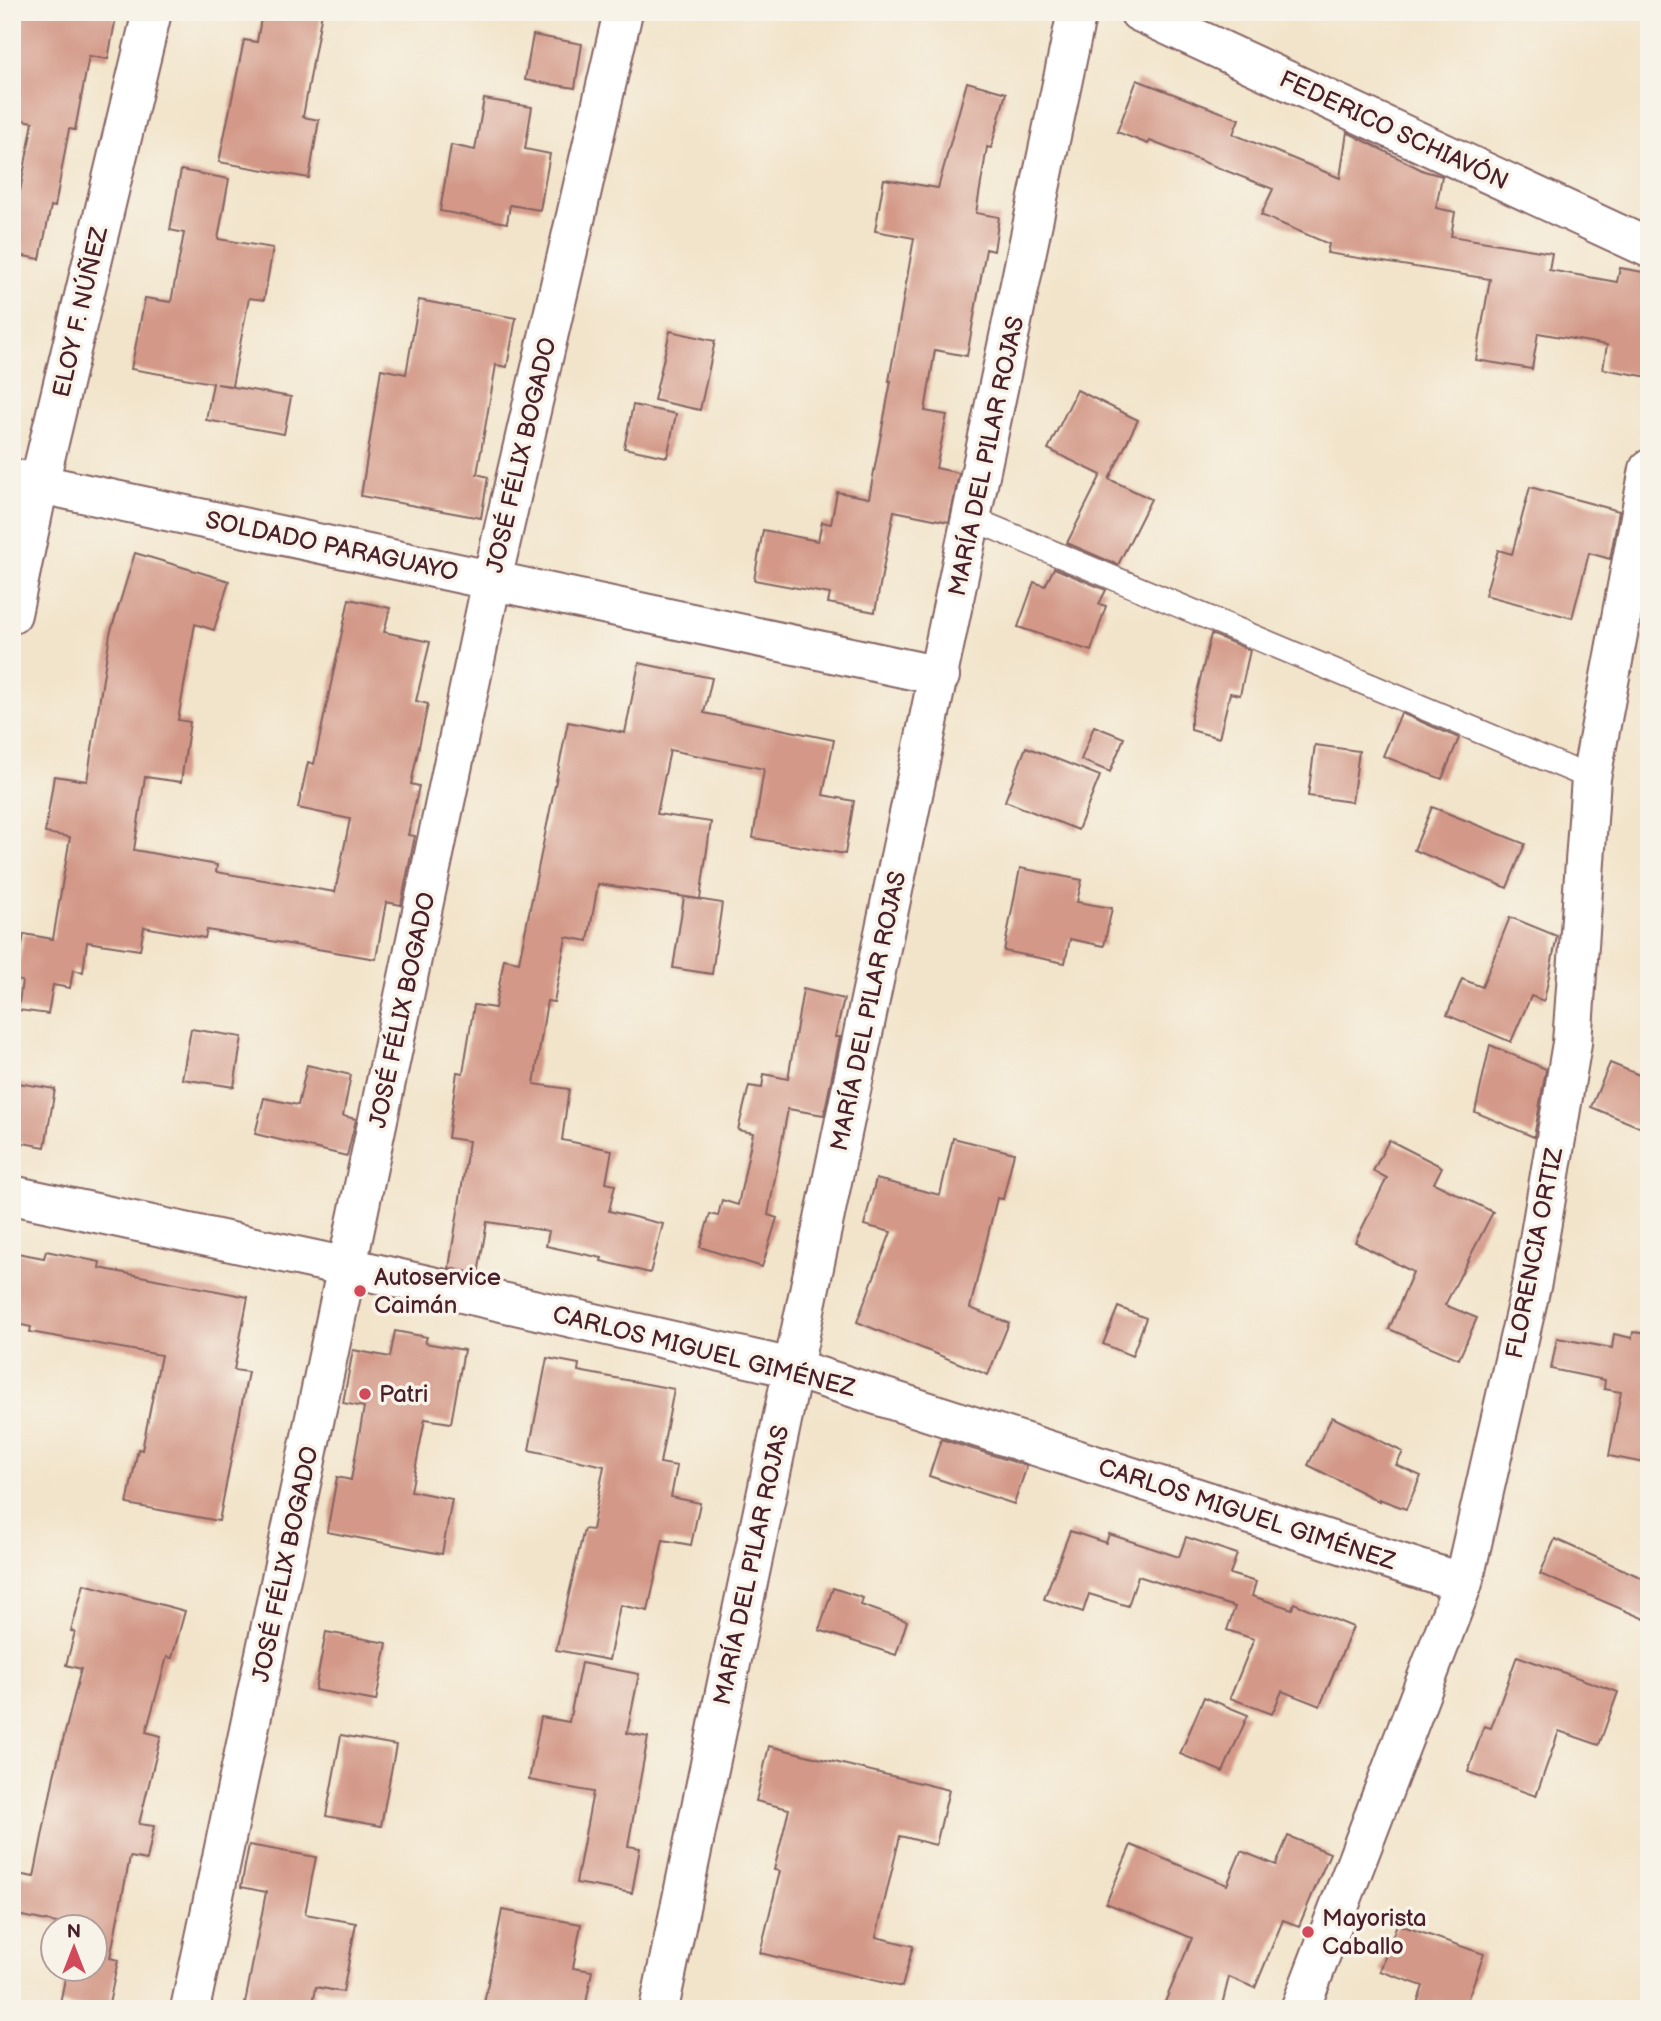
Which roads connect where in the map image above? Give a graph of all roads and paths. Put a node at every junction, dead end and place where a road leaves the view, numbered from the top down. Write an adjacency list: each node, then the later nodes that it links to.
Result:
1 (152, 12): 7 (street, ELOY F. NÚÑEZ)
2 (623, 12): 9 (street, JOSÉ FÉLIX BOGADO)
3 (1077, 12): 8 (street, MARÍA DEL PILAR ROJAS)
4 (1139, 12): 5 (street, FEDERICO SCHIAVÓN)
5 (1649, 248)
6 (1649, 469): 12 (street, FLORENCIA ORTIZ)
7 (26, 481): 9 (street, SOLDADO PARAGUAYO); 10 (street, ELOY F. NÚÑEZ)
8 (973, 519): 11 (street, MARÍA DEL PILAR ROJAS); 12 (lane)
9 (492, 580): 11 (street, SOLDADO PARAGUAYO); 14 (street, JOSÉ FÉLIX BOGADO)
10 (12, 614)
11 (940, 676): 15 (street, MARÍA DEL PILAR ROJAS)
12 (1591, 778): 16 (street, FLORENCIA ORTIZ)
13 (12, 1195): 14 (street, CARLOS MIGUEL GIMÉNEZ)
14 (348, 1267): 15 (street, CARLOS MIGUEL GIMÉNEZ); 17 (street, JOSÉ FÉLIX BOGADO)
15 (792, 1368): 16 (street, CARLOS MIGUEL GIMÉNEZ); 18 (street, MARÍA DEL PILAR ROJAS)
16 (1463, 1583): 19 (street, FLORENCIA ORTIZ)
17 (190, 2009)
18 (659, 2009)
19 (1300, 2009)

